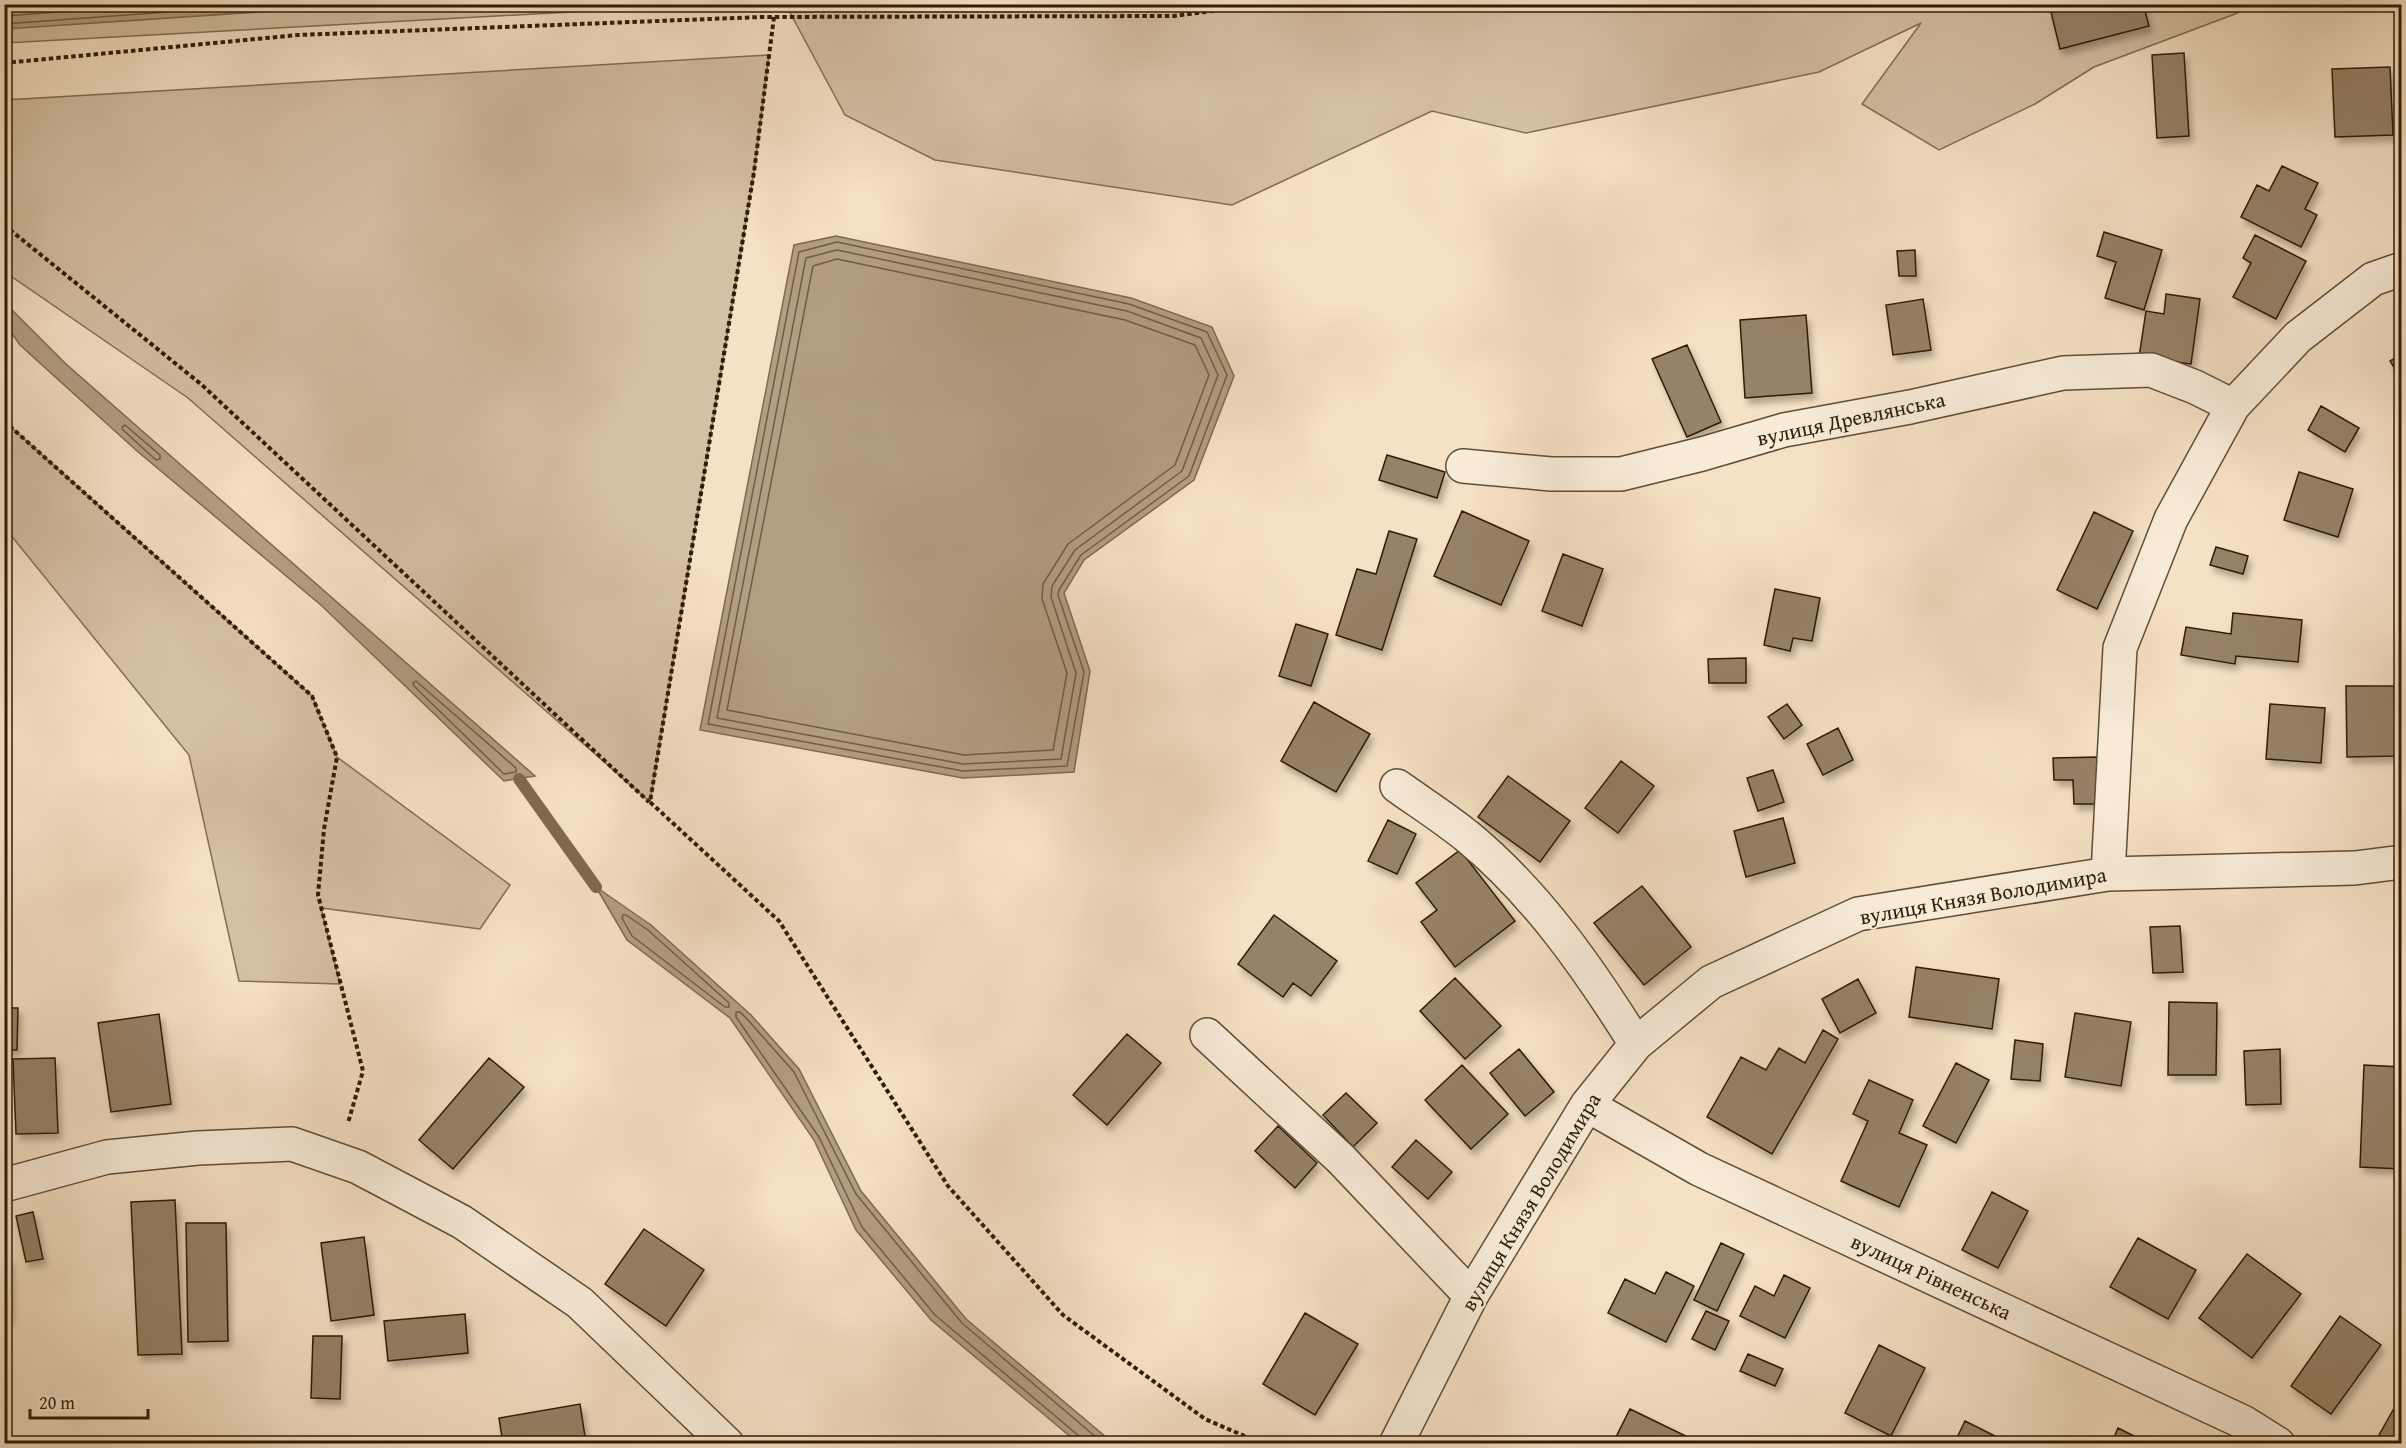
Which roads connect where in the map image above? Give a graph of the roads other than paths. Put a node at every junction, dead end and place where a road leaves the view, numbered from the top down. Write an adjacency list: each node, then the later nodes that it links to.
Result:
1 (2402, 269): 2 (street)
2 (2233, 406): 3 (street, вулиця Древлянська); 6 (street)
3 (1463, 466)
4 (1397, 786): 8 (street)
5 (2402, 862): 6 (street, вулиця Князя Володимира)
6 (2108, 874): 8 (street, вулиця Князя Володимира)
7 (1207, 1035): 11 (street)
8 (1636, 1044): 9 (street, вулиця Князя Володимира)
9 (1587, 1105): 11 (street, вулиця Князя Володимира); 14 (street, вулиця Рівненська)
10 (4, 1185): 12 (street)
11 (1471, 1296): 13 (street, вулиця Князя Володимира)
12 (727, 1443)
13 (1396, 1443)
14 (2278, 1443)

